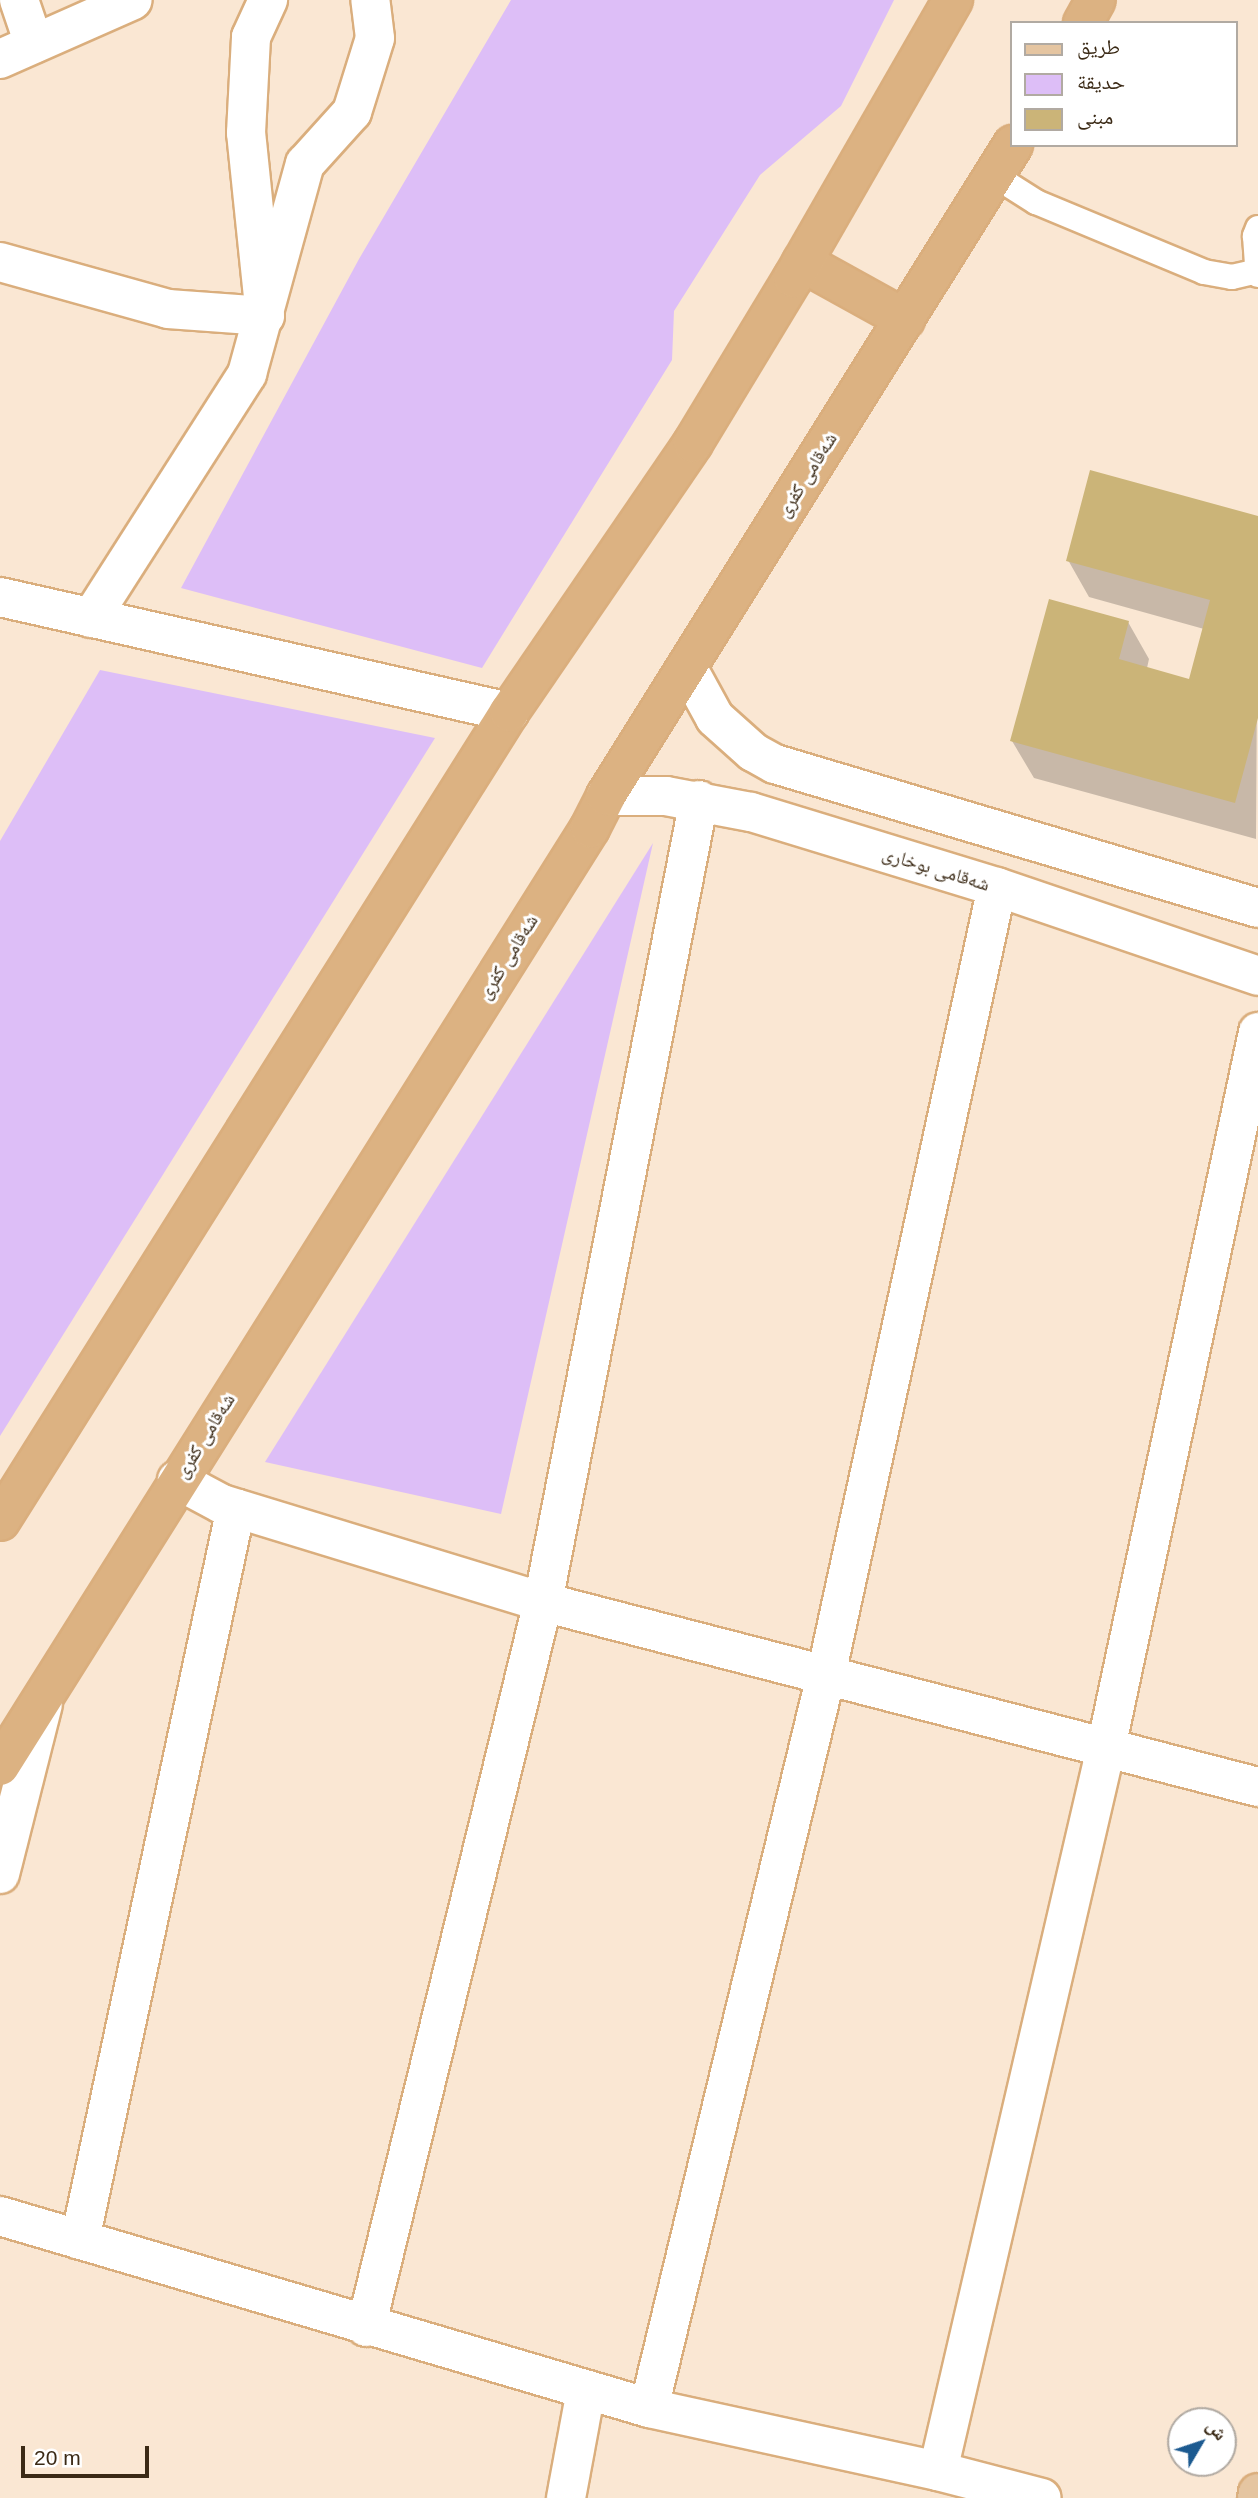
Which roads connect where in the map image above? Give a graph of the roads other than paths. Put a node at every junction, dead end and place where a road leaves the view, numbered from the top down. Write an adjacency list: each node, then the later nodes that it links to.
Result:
1 (19, 0): 8 (street)
2 (133, 0): 8 (street)
3 (268, 0): 14 (street)
4 (370, 0): 14 (street)
5 (953, 0): 12 (highway)
6 (1096, 0): 7 (highway)
7 (1084, 21)
8 (17, 51)
9 (1004, 161): 13 (lane); 15 (highway, شەقامی کفری)
10 (1258, 228): 13 (lane)
11 (0, 262): 14 (street)
12 (803, 262): 15 (highway); 19 (highway)
13 (1257, 273)
14 (265, 316): 17 (street)
15 (905, 319): 18 (highway, شەقامی کفری)
16 (0, 597): 17 (street)
17 (91, 618): 19 (street)
18 (687, 667): 20 (street); 21 (highway, شەقامی کفری)
19 (509, 712): 30 (highway)
20 (775, 764): 23 (street); 25 (street)
21 (606, 796): 22 (street, شەقامی بوخاری); 28 (highway, شەقامی کفری)
22 (699, 800): 23 (street, شەقامی بوخاری); 31 (street)
23 (751, 812): 24 (street, شەقامی بوخاری)
24 (997, 887): 26 (street, شەقامی بوخاری); 32 (street)
25 (1258, 908)
26 (1258, 976)
27 (1258, 1032): 34 (street)
28 (177, 1480): 29 (street); 33 (highway, شەقامی کفری)
29 (236, 1508): 31 (street); 39 (street)
30 (0, 1521)
31 (543, 1602): 32 (street); 40 (street)
32 (826, 1675): 34 (street); 42 (street)
33 (47, 1688): 35 (highway, شەقامی کفری); 37 (street)
34 (1106, 1748): 36 (street); 43 (street)
35 (0, 1766)
36 (1258, 1787)
37 (0, 1874)
38 (0, 2216): 39 (street)
39 (80, 2240): 40 (street)
40 (366, 2327): 41 (street)
41 (586, 2390): 42 (street); 44 (street)
42 (649, 2408): 43 (street)
43 (938, 2471): 45 (street)
44 (566, 2498)
45 (1042, 2498)

